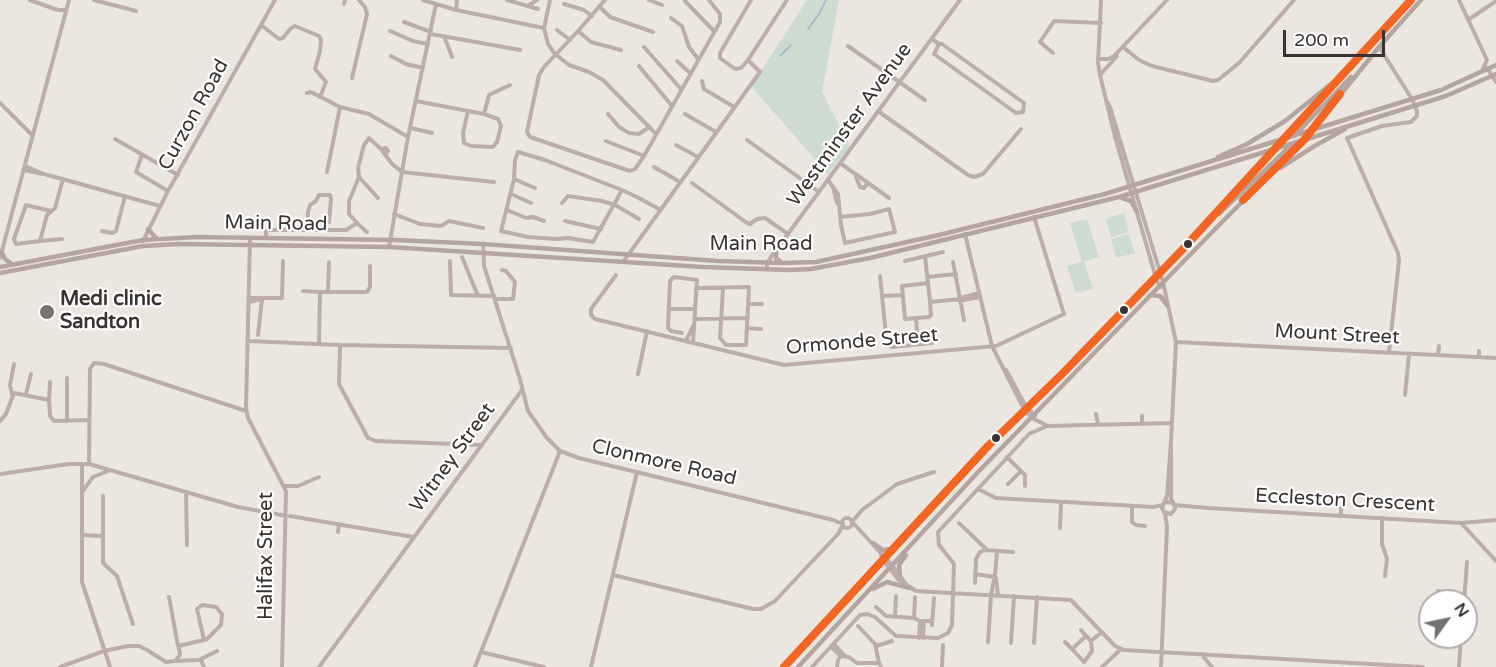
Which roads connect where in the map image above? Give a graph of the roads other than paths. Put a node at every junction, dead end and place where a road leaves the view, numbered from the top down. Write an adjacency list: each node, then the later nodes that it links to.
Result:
1 (30, 0): 30 (street)
2 (69, 0): 30 (street)
3 (94, 0): 33 (street)
4 (275, 0): 39 (street, Curzon Road)
5 (359, 0): 78 (street)
6 (423, 0): 25 (street)
7 (457, 0): 32 (street)
8 (507, 0): 28 (street)
9 (537, 0): 28 (street)
10 (550, 0): 40 (street)
11 (604, 0): 29 (street)
12 (649, 0): 27 (street)
13 (709, 0): 44 (street)
14 (751, 0): 65 (street)
15 (787, 0): 65 (street)
16 (960, 0): 48 (street, Westminster Avenue)
17 (1101, 0): 38 (street)
18 (1167, 0): 56 (street)
19 (1294, 0): 56 (street)
20 (1413, 0): 75 (main road)
21 (1421, 0): 55 (main road)
22 (1459, 0): 36 (street)
23 (685, 1): 44 (street)
24 (1496, 1): 36 (street)
25 (436, 4): 32 (street); 46 (street)
26 (564, 4): 34 (street)
27 (662, 5)
28 (528, 6): 31 (street)
29 (600, 7): 34 (street); 45 (street)
30 (64, 9): 109 (street)
31 (538, 9)
32 (456, 10): 40 (street)
33 (136, 11)
34 (592, 16): 43 (street)
35 (671, 18): 64 (street)
36 (1468, 20): 72 (street)
37 (404, 22): 46 (street)
38 (1101, 23): 60 (street); 67 (street)
39 (261, 25): 85 (street); 128 (street, Curzon Road)
40 (544, 28): 61 (street)
41 (557, 30): 49 (street)
42 (390, 31): 50 (street)
43 (578, 31): 49 (street); 58 (street)
44 (714, 31): 64 (street)
45 (653, 32)
46 (431, 33): 47 (street); 50 (street)
47 (444, 36): 57 (street); 63 (street)
48 (932, 39): 51 (street); 52 (street, Westminster Avenue)
49 (570, 40): 61 (street)
50 (428, 44): 73 (street)
51 (939, 44): 59 (street); 59 (street)
52 (928, 45): 59 (street); 80 (street, Westminster Avenue)
53 (848, 46): 80 (street)
54 (644, 47): 83 (street)
55 (1379, 47): 71 (main road); 86 (street)
56 (1124, 48): 67 (street); 68 (street)
57 (520, 50)
58 (621, 50)
59 (935, 50)
60 (1053, 53)
61 (555, 54): 103 (street); 120 (street)
62 (391, 56): 73 (street)
63 (452, 57)
64 (698, 59): 74 (street)
65 (748, 60): 93 (street)
66 (677, 61): 74 (street)
67 (1098, 61): 68 (street); 76 (street)
68 (1110, 63): 76 (street)
69 (1496, 65): 72 (main road, Main Road)
70 (639, 66): 91 (street)
71 (1363, 66): 106 (main road); 113 (main road)
72 (1487, 67): 77 (street); 86 (main road, Main Road)
73 (423, 68): 87 (street)
74 (690, 73): 83 (street)
75 (1344, 74): 116 (main road); 123 (main road)
76 (1100, 75): 137 (street)
77 (1493, 75): 81 (street); 90 (main road, Main Road)
78 (352, 78)
79 (702, 81): 93 (street)
80 (899, 82): 88 (street); 96 (street, Westminster Avenue)
81 (1496, 82)
82 (510, 85): 97 (street)
83 (681, 89): 91 (street)
84 (307, 93): 85 (street)
85 (320, 97): 92 (street)
86 (1412, 99): 90 (street); 106 (main road, Main Road)
87 (416, 100): 95 (street); 102 (street)
88 (925, 100)
89 (0, 103): 109 (street)
90 (1415, 105): 94 (main road, Main Road); 100 (street)
91 (672, 106): 108 (street)
92 (340, 107): 110 (street); 126 (street)
93 (734, 107): 105 (street)
94 (1403, 110): 100 (street); 101 (main road, Main Road)
95 (468, 111): 97 (street); 97 (street)
96 (878, 111): 104 (street); 122 (street, Westminster Avenue)
97 (484, 114)
98 (608, 114): 103 (street)
99 (685, 114): 105 (street)
100 (1417, 115): 257 (street)
101 (1356, 124): 114 (main road, Main Road); 129 (main road)
102 (411, 128): 107 (street); 110 (street)
103 (648, 128): 108 (street)
104 (1021, 129)
105 (716, 132): 121 (street)
106 (1311, 132): 113 (main road, Main Road); 114 (main road)
107 (432, 134)
108 (656, 134): 120 (street)
109 (32, 135): 125 (street)
110 (408, 137): 127 (street)
111 (115, 139): 119 (street)
112 (747, 140): 141 (street)
113 (1293, 140): 114 (main road, Main Road); 116 (main road, Main Road); 118 (main road); 170 (main road)
114 (1304, 140): 129 (main road)
115 (606, 141): 120 (street)
116 (1281, 141): 118 (main road); 123 (main road, Main Road)
117 (676, 145): 121 (street)
118 (1274, 149): 142 (main road, Main Road); 170 (main road)
119 (142, 154): 128 (street); 139 (street)
120 (644, 156)
121 (698, 157): 135 (street)
122 (840, 163): 133 (street, Westminster Avenue); 147 (street)
123 (1205, 164): 137 (main road, Main Road)
124 (654, 167): 135 (street)
125 (24, 168): 131 (street); 189 (street)
126 (327, 172)
127 (402, 172): 130 (street); 134 (street); 157 (street)
128 (178, 174): 139 (street, Curzon Road)
129 (1269, 176): 213 (main road)
130 (359, 177): 146 (street); 164 (street)
131 (63, 179): 144 (street); 154 (street)
132 (514, 179): 138 (street); 140 (street); 143 (street)
133 (828, 180): 141 (street, Westminster Avenue); 158 (street)
134 (494, 182)
135 (680, 182): 152 (street)
136 (692, 183): 173 (street)
137 (1132, 186): 142 (street); 156 (main road, Main Road)
138 (535, 188)
139 (168, 190): 150 (street, Curzon Road)
140 (622, 190): 151 (street); 152 (street)
141 (819, 192): 173 (street, Westminster Avenue)
142 (1134, 193): 145 (main road, Main Road); 155 (street); 210 (street)
143 (511, 194): 148 (street); 153 (street)
144 (125, 196): 150 (street); 171 (street)
145 (1119, 197): 155 (main road); 160 (main road, Main Road)
146 (378, 198)
147 (889, 198)
148 (531, 203)
149 (562, 203): 151 (street)
150 (161, 205): 166 (street, Curzon Road)
151 (615, 205): 159 (street); 167 (street)
152 (659, 209): 190 (street)
153 (507, 210): 162 (street); 167 (street)
154 (51, 211): 181 (street); 181 (street)
155 (1137, 212): 210 (street)
156 (1033, 213): 160 (street); 168 (main road, Main Road)
157 (394, 214): 165 (street); 180 (street)
158 (840, 217): 158 (street)
159 (639, 219)
160 (1035, 219): 174 (main road, Main Road); 253 (street, Ormonde Street)
161 (308, 221): 161 (street); 169 (street)
162 (544, 221)
163 (565, 221): 167 (street)
164 (357, 223): 169 (street); 172 (street)
165 (483, 228)
166 (148, 229): 178 (main road); 179 (street, Curzon Road)
167 (601, 229)
168 (964, 229): 174 (street); 202 (main road, Main Road)
169 (308, 230): 176 (street)
170 (1202, 230): 210 (main road)
171 (102, 231)
172 (368, 232)
173 (788, 234): 186 (street, Westminster Avenue)
174 (965, 235): 204 (main road, Main Road); 220 (street)
175 (250, 238): 176 (main road, Main Road); 178 (main road, Main Road); 184 (street, Halifax Street)
176 (266, 238): 180 (main road, Main Road)
177 (62, 239): 181 (street)
178 (156, 239): 179 (main road, Main Road)
179 (143, 240): 183 (street, Curzon Road); 201 (main road, Main Road)
180 (390, 240): 182 (main road, Main Road); 185 (street)
181 (40, 241)
182 (483, 244): 187 (street); 190 (main road, Main Road)
183 (143, 246): 184 (main road, Main Road); 206 (main road, Main Road)
184 (250, 246): 185 (main road, Main Road); 227 (street, Halifax Street)
185 (389, 247): 187 (main road, Main Road)
186 (776, 250): 200 (street, Westminster Avenue); 202 (main road)
187 (482, 252): 198 (main road, Main Road); 224 (street)
188 (944, 252): 191 (street)
189 (2, 253): 196 (street); 201 (main road)
190 (626, 255): 198 (street); 200 (main road, Main Road)
191 (925, 256): 195 (street); 211 (street)
192 (462, 257): 221 (street)
193 (283, 261): 225 (street)
194 (450, 261): 221 (street)
195 (905, 261)
196 (0, 262): 201 (main road, Main Road)
197 (329, 262): 218 (street)
198 (622, 262): 204 (main road, Main Road)
199 (953, 262): 207 (street)
200 (767, 263): 202 (main road, Main Road); 204 (street)
201 (12, 264)
202 (782, 264)
203 (370, 266): 218 (street)
204 (767, 269)
205 (502, 270): 224 (street)
206 (0, 273)
207 (956, 274): 211 (street); 226 (street)
208 (616, 275): 242 (street, Ormonde Street)
209 (880, 276): 222 (street)
210 (1158, 276): 213 (street); 272 (main road)
211 (927, 277): 212 (street)
212 (928, 283): 219 (street); 228 (street)
213 (1162, 285): 223 (main road); 231 (street)
214 (696, 288): 215 (street); 232 (street); 233 (street)
215 (723, 288): 229 (street); 236 (street)
216 (303, 291): 217 (street)
217 (320, 292): 218 (street); 250 (street)
218 (328, 292)
219 (902, 295): 222 (street); 237 (street)
220 (980, 295): 226 (street); 253 (street)
221 (478, 296): 224 (street)
222 (882, 296): 251 (street)
223 (1149, 296): 231 (main road); 276 (main road)
224 (494, 298): 255 (street)
225 (261, 299): 227 (street); 244 (street)
226 (961, 299): 228 (street); 238 (street)
227 (249, 300): 245 (street, Halifax Street)
228 (930, 302): 237 (street)
229 (749, 304): 230 (street); 234 (street)
230 (762, 304)
231 (1167, 305): 247 (street)
232 (669, 309): 233 (street); 243 (street)
233 (694, 309): 235 (street)
234 (748, 318): 236 (street); 240 (street)
235 (694, 319): 236 (street); 239 (street)
236 (721, 319): 240 (street)
237 (916, 319): 251 (street)
238 (964, 320)
239 (693, 326): 246 (street); 248 (street)
240 (747, 328): 241 (street)
241 (760, 329)
242 (646, 332): 246 (street, Ormonde Street); 264 (street)
243 (682, 333)
244 (258, 336)
245 (248, 341): 250 (street); 273 (street, Halifax Street)
246 (686, 341): 248 (street, Ormonde Street)
247 (1176, 342): 257 (street, Mount Street); 281 (street)
248 (693, 343): 253 (street, Ormonde Street)
249 (932, 343): 251 (street)
250 (319, 344): 252 (street)
251 (918, 344)
252 (340, 345): 255 (street); 286 (street)
253 (992, 346): 272 (street)
254 (1439, 346): 259 (street)
255 (511, 348): 267 (street)
256 (1479, 351): 260 (street)
257 (1389, 352): 258 (street, Mount Street)
258 (1407, 354): 259 (street, Mount Street); 270 (street)
259 (1438, 355): 260 (street, Mount Street)
260 (1479, 357): 261 (street, Mount Street)
261 (1496, 358)
262 (14, 364): 269 (street)
263 (32, 374): 268 (street)
264 (638, 374)
265 (68, 378): 279 (street)
266 (50, 382): 271 (street)
267 (523, 390): 285 (street, Clonmore Road); 286 (street, Witney Street)
268 (26, 394): 269 (street); 271 (street)
269 (12, 395): 278 (street)
270 (1405, 395)
271 (49, 400): 279 (street)
272 (1026, 410): 276 (street); 333 (main road)
273 (246, 411): 277 (street); 300 (street, Halifax Street)
274 (1096, 414): 282 (street)
275 (1142, 416): 280 (street)
276 (1034, 417): 283 (street); 331 (main road)
277 (89, 420): 279 (street); 292 (street)
278 (0, 421)
279 (67, 421)
280 (1142, 423): 281 (street); 282 (street)
281 (1172, 423): 284 (street)
282 (1098, 424): 283 (street)
283 (1047, 426): 289 (street)
284 (1171, 444): 307 (street); 308 (street)
285 (553, 445): 287 (street, Clonmore Road); 290 (street)
286 (481, 446): 329 (street, Witney Street)
287 (560, 451): 288 (street, Clonmore Road); 290 (street)
288 (569, 455): 290 (street); 295 (street, Clonmore Road)
289 (1007, 457): 294 (street); 302 (street)
290 (556, 461): 385 (street)
291 (82, 464): 292 (street); 297 (street); 303 (street)
292 (89, 464): 293 (street)
293 (112, 470): 303 (street); 304 (street)
294 (1021, 471): 299 (street); 301 (street)
295 (638, 472): 320 (street, Clonmore Road); 342 (street)
296 (934, 472): 320 (street)
297 (0, 474)
298 (319, 477): 300 (street)
299 (1008, 484)
300 (284, 486): 315 (street, Halifax Street)
301 (1025, 486)
302 (978, 489): 306 (street); 350 (street)
303 (82, 492): 327 (street)
304 (186, 493): 315 (street); 332 (street)
305 (103, 496): 328 (street)
306 (1061, 503): 309 (street); 325 (street)
307 (1164, 504): 308 (street, Eccleston Crescent); 310 (street); 313 (street)
308 (1174, 504): 311 (street, Eccleston Crescent); 314 (street)
309 (1132, 506): 310 (street); 323 (street)
310 (1153, 507): 313 (street)
311 (1191, 507): 314 (street, Eccleston Crescent); 316 (street, Eccleston Crescent)
312 (1341, 508): 316 (street)
313 (1164, 512): 314 (street, Eccleston Crescent); 324 (street)
314 (1174, 512): 324 (street)
315 (288, 516): 322 (street); 396 (street, Halifax Street)
316 (1341, 516): 317 (street, Eccleston Crescent)
317 (1382, 518): 319 (street, Eccleston Crescent); 345 (street)
318 (1496, 520): 319 (street, Eccleston Crescent)
319 (1461, 522): 338 (street)
320 (848, 523): 330 (street); 342 (street)
321 (959, 523): 334 (street)
322 (339, 525): 326 (street); 329 (street)
323 (1145, 525)
324 (1167, 526): 386 (street)
325 (1060, 528)
326 (338, 532)
327 (82, 535): 328 (street); 383 (street)
328 (103, 536): 363 (street)
329 (413, 537): 397 (street, Witney Street)
330 (873, 543): 333 (main road); 337 (street)
331 (912, 544): 340 (main road); 343 (main road)
332 (187, 545)
333 (893, 549): 337 (main road)
334 (987, 550): 335 (street); 341 (street)
335 (997, 551): 336 (street); 344 (street)
336 (1013, 552)
337 (883, 557): 340 (street); 401 (main road)
338 (1496, 561)
339 (1467, 562): 348 (street)
340 (891, 566): 343 (street); 347 (street); 349 (main road)
341 (975, 574): 344 (street); 346 (street)
342 (613, 575): 400 (street)
343 (900, 575): 347 (street)
344 (995, 576): 351 (street); 352 (street)
345 (1385, 576)
346 (975, 584)
347 (908, 587): 349 (main road); 350 (street)
348 (1465, 589)
349 (869, 592): 402 (main road)
350 (953, 593): 351 (street); 368 (street)
351 (991, 595): 352 (street); 372 (street)
352 (998, 595): 354 (street)
353 (896, 596): 360 (street)
354 (1014, 596): 357 (street); 374 (street)
355 (169, 597): 376 (street)
356 (915, 597): 361 (street)
357 (1037, 597): 366 (street); 375 (street)
358 (934, 598): 362 (street)
359 (876, 608): 360 (street)
360 (895, 616): 361 (street)
361 (914, 618): 362 (street)
362 (922, 621): 368 (street)
363 (133, 624)
364 (858, 626): 379 (street)
365 (1082, 630): 367 (street)
366 (1102, 632): 371 (street); 381 (street)
367 (1086, 636): 371 (street); 380 (street)
368 (921, 638): 378 (street)
369 (204, 640): 369 (street); 376 (street)
370 (892, 641): 379 (street)
371 (1091, 641): 380 (street)
372 (988, 642)
373 (1065, 642): 380 (street)
374 (1011, 643)
375 (1034, 643)
376 (178, 645): 390 (street)
377 (943, 645): 405 (street)
378 (832, 646): 388 (street); 403 (street)
379 (876, 646): 392 (street)
380 (1072, 649)
381 (1121, 649): 386 (street); 406 (street)
382 (1460, 649): 410 (street)
383 (104, 651): 390 (street); 393 (street); 394 (street)
384 (217, 651): 389 (street)
385 (481, 652): 398 (street); 399 (street)
386 (1161, 652): 387 (street); 407 (street)
387 (1201, 654): 408 (street); 409 (street)
388 (843, 655): 391 (street); 404 (street)
389 (201, 660): 390 (street); 395 (street)
390 (175, 661)
391 (856, 665): 392 (street)
392 (880, 665)
393 (60, 667)
394 (110, 667)
395 (204, 667)
396 (282, 667)
397 (319, 667)
398 (475, 667)
399 (544, 667)
400 (591, 667)
401 (784, 667)
402 (798, 667)
403 (812, 667)
404 (837, 667)
405 (942, 667)
406 (1102, 667)
407 (1161, 667)
408 (1212, 667)
409 (1423, 667)
410 (1459, 667)

